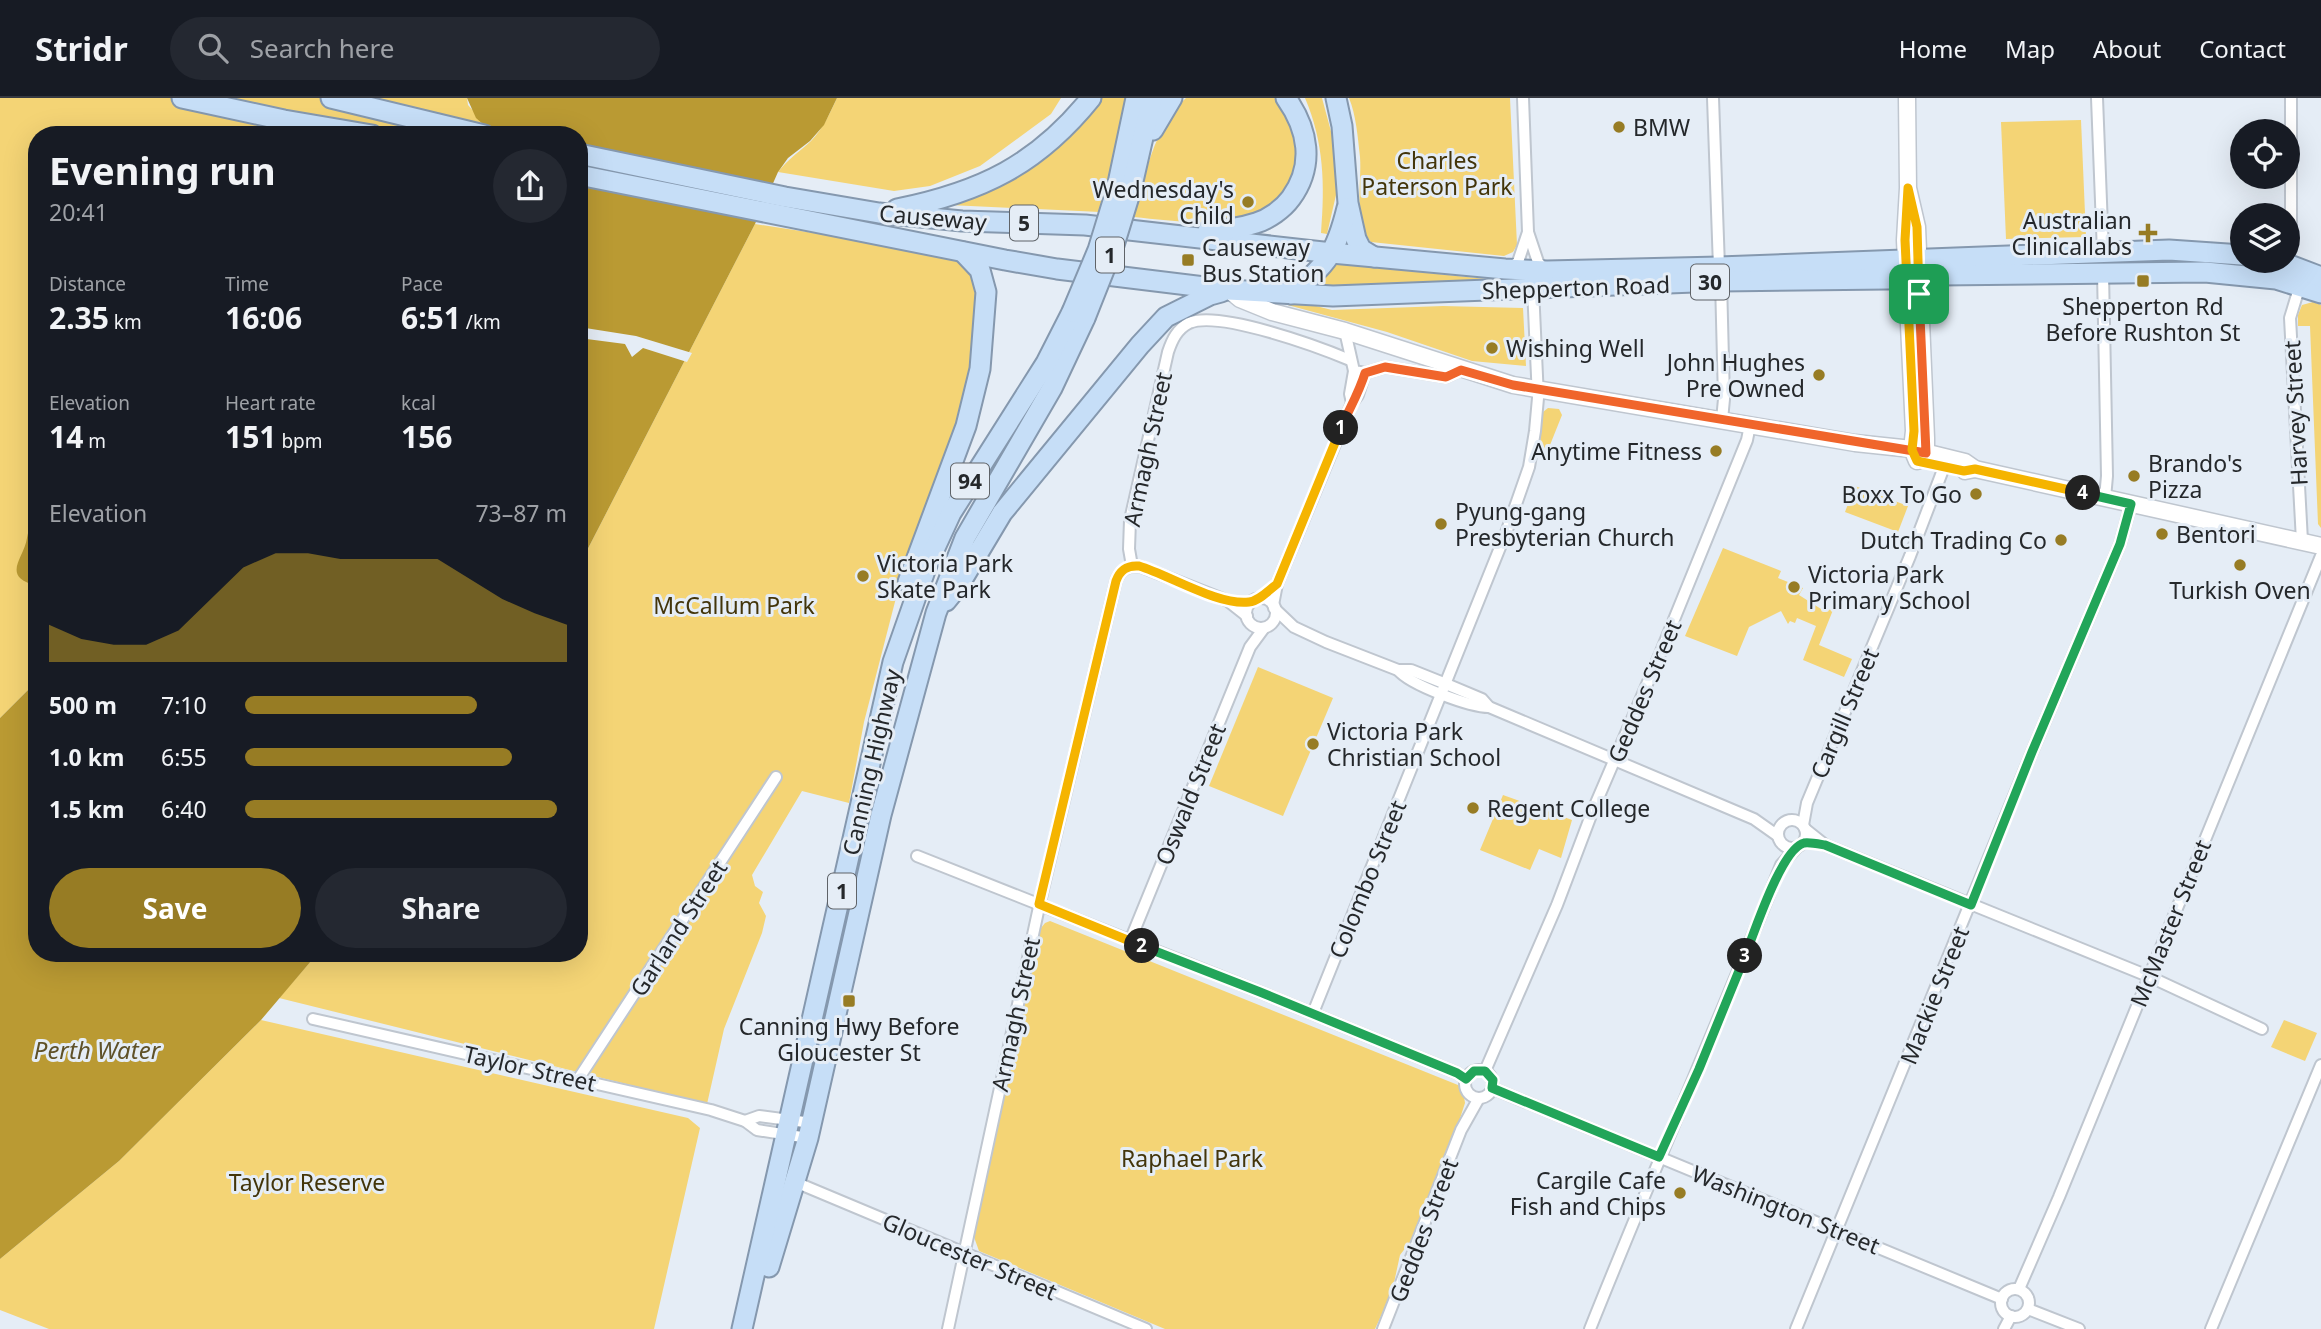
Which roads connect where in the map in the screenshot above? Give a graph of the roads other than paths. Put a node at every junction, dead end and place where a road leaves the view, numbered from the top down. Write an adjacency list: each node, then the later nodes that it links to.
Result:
1 (182, 98): 14 (highway)
2 (331, 98): 15 (highway)
3 (1091, 98): 23 (highway)
4 (1136, 98): 19 (highway, 94)
5 (1153, 98): 16 (highway)
6 (1172, 98): 16 (highway)
7 (1286, 98): 25 (highway)
8 (1336, 98): 20 (highway)
9 (1522, 98): 24 (street)
10 (1713, 98): 36 (street)
11 (1907, 98): 33 (main road)
12 (2096, 98): 28 (street)
13 (2291, 98): 21 (street)
14 (322, 126)
15 (443, 126)
16 (1141, 153): 19 (highway)
17 (588, 157): 22 (highway, Causeway / 5)
18 (588, 176): 22 (highway, Causeway / 5)
19 (1124, 189): 43 (highway, 94, bridge)
20 (1348, 203): 27 (highway); 30 (highway)
21 (2291, 203)
22 (783, 207): 23 (highway, Causeway / 5); 26 (highway, Causeway / 5)
23 (879, 213): 25 (highway, Causeway / 5)
24 (1528, 232): 32 (street); 34 (street)
25 (1169, 233): 27 (highway, Causeway / 5)
26 (963, 252): 40 (highway, Causeway / 5); 68 (highway)
27 (1332, 253): 30 (highway, Shepperton Road / 30); 42 (highway)
28 (2103, 253): 29 (highway, Shepperton Road / 30); 33 (highway, Shepperton Road / 30)
29 (2230, 253)
30 (1374, 257): 32 (highway, Shepperton Road / 30)
31 (2300, 267): 37 (highway)
32 (1505, 269): 34 (highway, Shepperton Road / 30)
33 (1912, 269): 35 (highway, Shepperton Road / 30); 36 (highway, Shepperton Road / 30); 50 (main road)
34 (1547, 271): 36 (highway, Shepperton Road / 30)
35 (2103, 273): 38 (highway, Shepperton Road / 30); 53 (street)
36 (1720, 274): 39 (highway, Shepperton Road / 30); 48 (street)
37 (2321, 277)
38 (2300, 285): 41 (highway, Shepperton Road / 30); 55 (street, Harvey Street)
39 (1533, 288): 42 (highway, Shepperton Road / 30); 47 (street, Colombo Street)
40 (1229, 290): 42 (highway, Causeway / 5); 44 (main road); 63 (highway)
41 (2321, 293)
42 (1291, 294)
43 (1079, 315): 63 (highway, Canning Highway / 1); 68 (highway, Canning Highway / 94)
44 (1345, 331): 45 (street); 46 (main road)
45 (1356, 368): 46 (street); 58 (street, Armagh Street); 59 (street)
46 (1461, 370): 47 (main road)
47 (1537, 388): 48 (main road); 69 (street, Colombo Street)
48 (1722, 420): 49 (main road)
49 (1750, 425): 50 (main road); 70 (street, Geddes Street)
50 (1918, 455): 51 (main road); 52 (main road)
51 (1944, 467): 52 (main road); 72 (street, Cargill Street)
52 (1975, 469): 53 (main road)
53 (2105, 498): 54 (main road)
54 (2131, 504): 55 (main road); 82 (street, Mackie Street)
55 (2302, 541): 56 (main road)
56 (2321, 546)
57 (2321, 556): 84 (street, McMaster Street)
58 (1132, 566): 61 (street); 81 (street, Armagh Street)
59 (1277, 584): 60 (street); 62 (street)
60 (1254, 600): 61 (street); 62 (street); 64 (street)
61 (1228, 601): 64 (street)
62 (1274, 607): 65 (street); 66 (street)
63 (936, 612): 96 (highway, Canning Highway / 1)
64 (1248, 620): 65 (street); 67 (street, Oswald Street)
65 (1266, 626): 66 (street); 67 (street, Oswald Street)
66 (1294, 627): 69 (street)
67 (1250, 647): 83 (street, Oswald Street)
68 (893, 662): 95 (highway, Canning Highway / 1)
69 (1444, 688): 70 (street); 85 (street, Colombo Street)
70 (1615, 760): 73 (street); 89 (street, Geddes Street)
71 (776, 777): 90 (street, Garland Street)
72 (1807, 803): 74 (street, Cargill Street); 75 (street, Cargill Street)
73 (1754, 819): 74 (street); 76 (street)
74 (1787, 821): 75 (street); 76 (street)
75 (1804, 827): 77 (street); 78 (street)
76 (1780, 839): 77 (street); 80 (street)
77 (1800, 845): 78 (street); 80 (street)
78 (1825, 845): 82 (street)
79 (916, 856): 81 (street)
80 (1781, 865): 98 (street)
81 (1039, 904): 83 (street); 101 (street, Armagh Street)
82 (1971, 905): 84 (street); 100 (street, Mackie Street)
83 (1130, 941): 85 (street)
84 (2148, 976): 87 (street); 102 (street, McMaster Street)
85 (1313, 1013): 91 (street)
86 (313, 1019): 90 (street, Taylor Street)
87 (2262, 1029)
88 (2321, 1065): 115 (street)
89 (1485, 1071): 91 (street); 92 (street)
90 (579, 1078): 95 (street, Taylor Street)
91 (1466, 1079): 93 (street)
92 (1492, 1088): 94 (street); 98 (street, Washington Street)
93 (1467, 1092): 94 (street); 97 (street, Geddes Street)
94 (1479, 1098): 97 (street, Geddes Street)
95 (789, 1128): 96 (street, Taylor Street); 106 (highway, Canning Highway / 1)
96 (810, 1130): 99 (highway, Canning Highway / 1)
97 (1461, 1130): 110 (street, Geddes Street)
98 (1659, 1157): 100 (street, Washington Street); 111 (street)
99 (795, 1182): 101 (street, Gloucester Street); 107 (highway, Canning Highway / 1)
100 (1837, 1229): 103 (street, Washington Street); 112 (street, Mackie Street)
101 (965, 1254): 108 (street, Armagh Street); 109 (street, Gloucester Street)
102 (2019, 1289): 103 (street); 104 (street)
103 (2002, 1298): 105 (street)
104 (2028, 1309): 105 (street); 114 (street)
105 (2011, 1316): 113 (street)
106 (742, 1329)
107 (754, 1329)
108 (948, 1329)
109 (1146, 1329)
110 (1383, 1329)
111 (1590, 1329)
112 (1796, 1329)
113 (2004, 1329)
114 (2079, 1329)
115 (2211, 1329)

